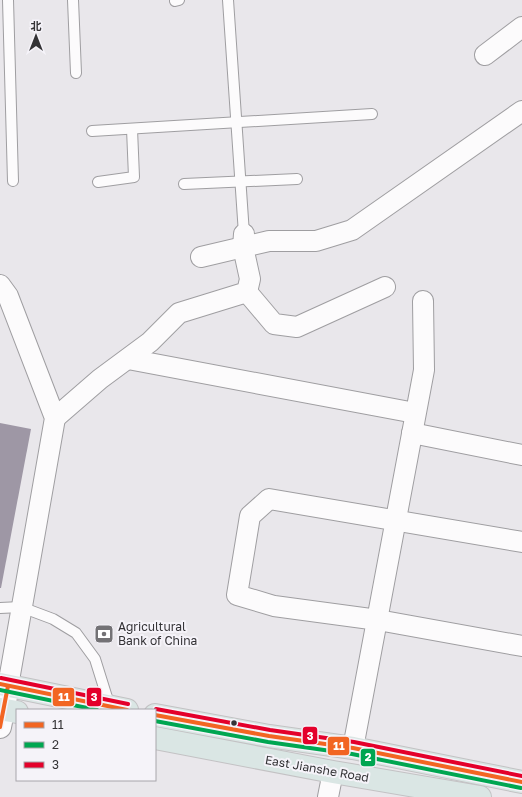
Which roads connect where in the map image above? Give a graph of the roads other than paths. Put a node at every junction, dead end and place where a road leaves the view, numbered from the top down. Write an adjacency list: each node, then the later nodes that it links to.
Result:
1 (8, 0): 13 (lane)
2 (73, 0): 6 (lane)
3 (228, 0): 9 (lane)
4 (522, 27): 5 (street)
5 (485, 55)
6 (76, 73)
7 (522, 111): 17 (street)
8 (372, 114): 9 (lane)
9 (237, 122): 10 (lane); 15 (lane)
10 (132, 129): 11 (lane); 14 (lane)
11 (92, 131)
12 (297, 179): 15 (lane)
13 (13, 181)
14 (98, 182)
15 (241, 182): 16 (lane); 17 (lane)
16 (184, 184)
17 (243, 241): 18 (street); 21 (street)
18 (201, 257)
19 (0, 285): 23 (street)
20 (385, 287): 21 (street)
21 (247, 292): 24 (street)
22 (423, 300): 25 (street)
23 (6, 307): 26 (street)
24 (128, 358): 25 (street); 26 (street)
25 (415, 413): 27 (street)
26 (55, 418): 31 (street)
27 (412, 433): 28 (street); 29 (street)
28 (522, 456)
29 (396, 521): 30 (street); 33 (street); 33 (street)
30 (522, 542)
31 (21, 607): 32 (lane); 35 (street); 36 (lane)
32 (0, 608)
33 (378, 620): 34 (street); 40 (street)
34 (522, 646)
35 (4, 685): 36 (main road); 37 (street)
36 (119, 708)
37 (5, 714)
38 (156, 715): 40 (main road, East Jianshe Road)
39 (156, 738): 41 (main road, East Jianshe Road)
40 (353, 748): 42 (main road, East Jianshe Road)
41 (333, 772): 43 (street); 44 (main road, East Jianshe Road)
42 (522, 782)
43 (328, 797)
44 (480, 797)

